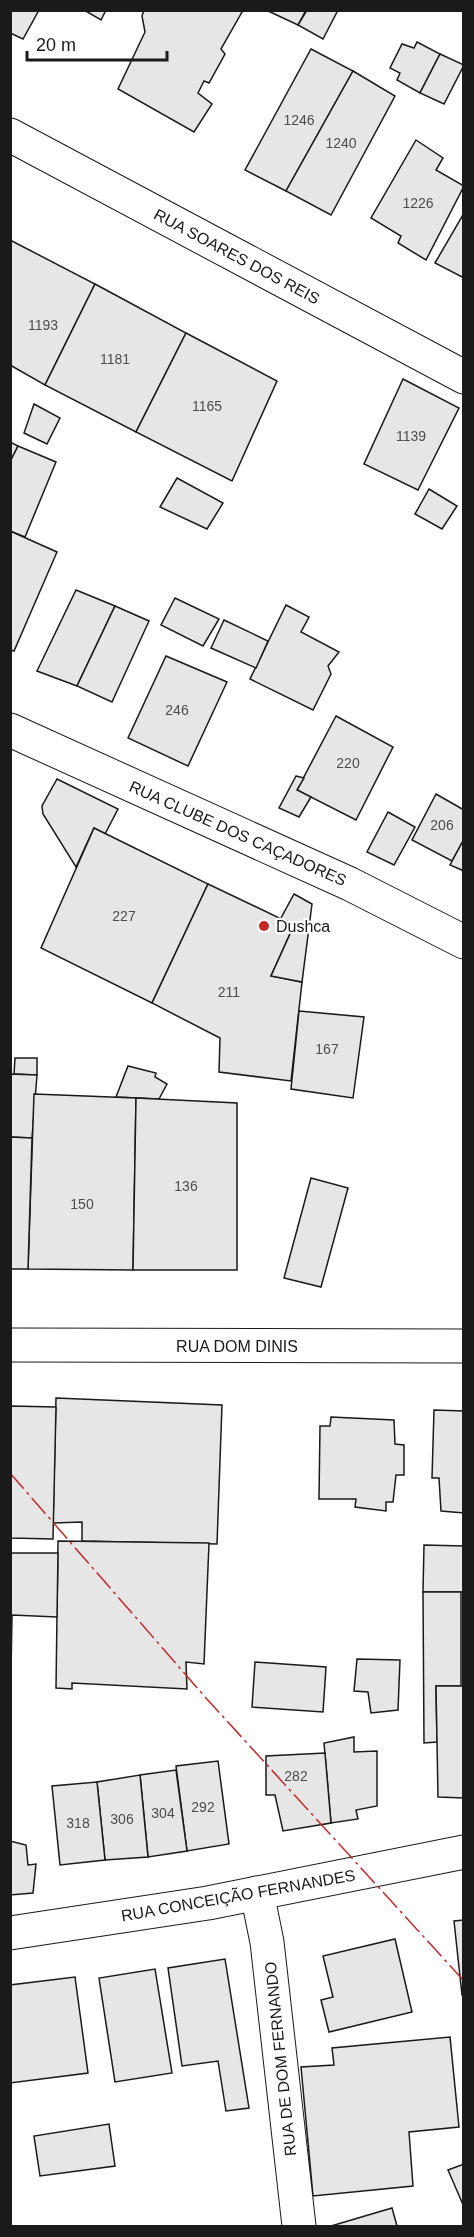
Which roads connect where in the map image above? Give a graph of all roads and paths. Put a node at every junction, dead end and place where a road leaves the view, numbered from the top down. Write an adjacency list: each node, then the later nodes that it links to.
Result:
1 (10, 135): 2 (street, RUA SOARES DOS REIS)
2 (464, 377)
3 (10, 730): 4 (street, RUA CLUBE DOS CAÇADORES)
4 (464, 942)
5 (10, 1345): 6 (street, RUA DOM DINIS)
6 (464, 1346)
7 (464, 1852): 8 (street, RUA CONCEIÇÃO FERNANDES)
8 (257, 1893): 9 (street, RUA CONCEIÇÃO FERNANDES); 10 (street, RUA DE DOM FERNANDO)
9 (10, 1933)
10 (299, 2226)

